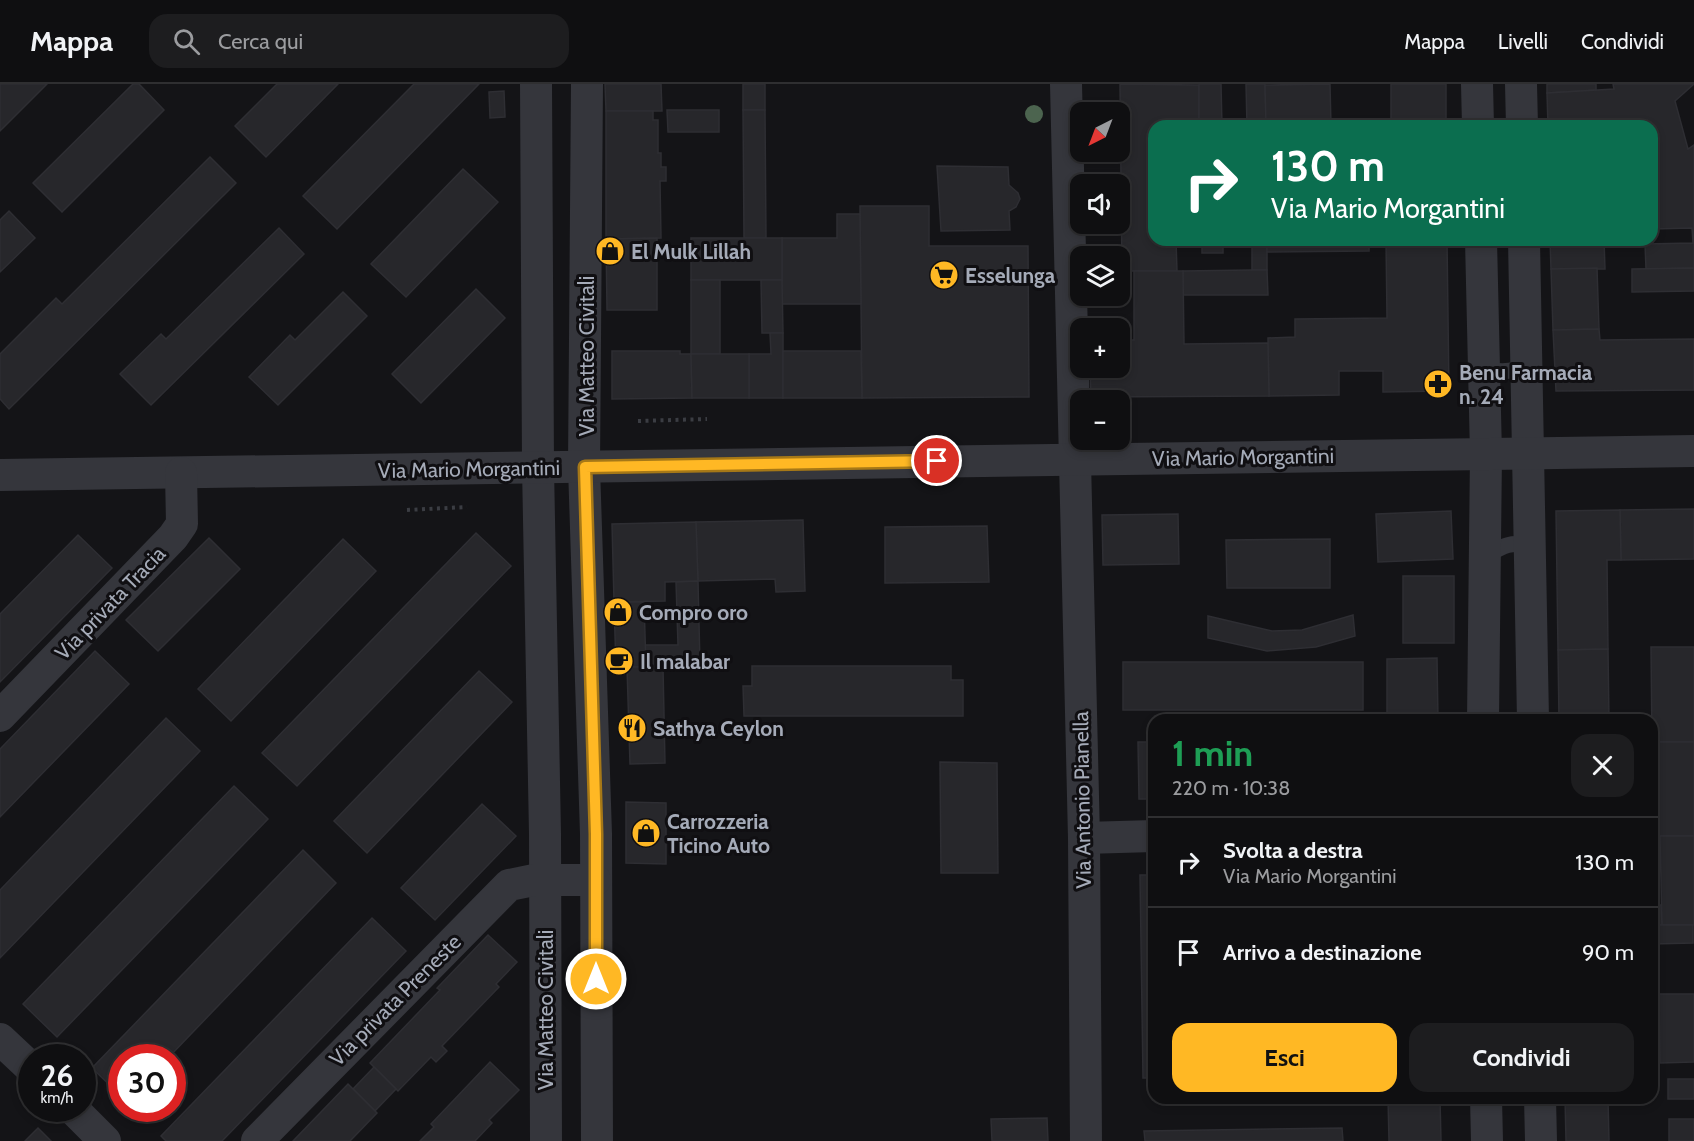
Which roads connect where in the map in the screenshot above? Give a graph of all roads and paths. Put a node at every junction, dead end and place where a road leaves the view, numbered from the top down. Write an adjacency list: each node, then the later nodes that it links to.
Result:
1 (536, 84): 18 (street, Via Matteo Civitali)
2 (587, 84): 19 (street, Via Matteo Civitali)
3 (1066, 84): 17 (street, Via Antonio Pianella)
4 (1477, 84): 6 (street)
5 (1521, 84): 7 (street)
6 (1478, 120)
7 (1522, 120)
8 (1481, 246): 10 (street)
9 (1524, 246): 11 (street)
10 (1484, 367): 11 (lane); 16 (street)
11 (1525, 368): 15 (street)
12 (706, 419): 13 (path)
13 (638, 421)
14 (1694, 451): 15 (street, Via Mario Morgantini)
15 (1527, 453): 16 (street, Via Mario Morgantini); 24 (street)
16 (1486, 454): 17 (street, Via Mario Morgantini); 25 (street)
17 (1074, 459): 19 (street, Via Mario Morgantini); 30 (street, Via Antonio Pianella)
18 (538, 467): 19 (street, Via Mario Morgantini); 20 (street, Via Mario Morgantini); 31 (street, Via Matteo Civitali)
19 (585, 467): 32 (street, Via Matteo Civitali)
20 (181, 473): 21 (street, Via Mario Morgantini); 28 (street, Via privata Tracia)
21 (0, 475)
22 (467, 507): 23 (path)
23 (407, 510)
24 (1529, 546): 25 (lane); 27 (street)
25 (1484, 557): 26 (street)
26 (1482, 714)
27 (1533, 714)
28 (0, 716)
29 (1148, 836): 30 (street)
30 (1084, 838): 42 (street, Via Antonio Pianella)
31 (544, 880): 32 (street); 39 (street, Via privata Preneste); 40 (street, Via Matteo Civitali)
32 (595, 880): 41 (street, Via Matteo Civitali)
33 (0, 1039): 34 (street)
34 (18, 1056)
35 (1486, 1104): 43 (street)
36 (1540, 1104): 44 (street)
37 (86, 1122): 38 (street)
38 (105, 1141)
39 (257, 1141)
40 (546, 1141)
41 (597, 1141)
42 (1086, 1141)
43 (1487, 1141)
44 (1541, 1141)

